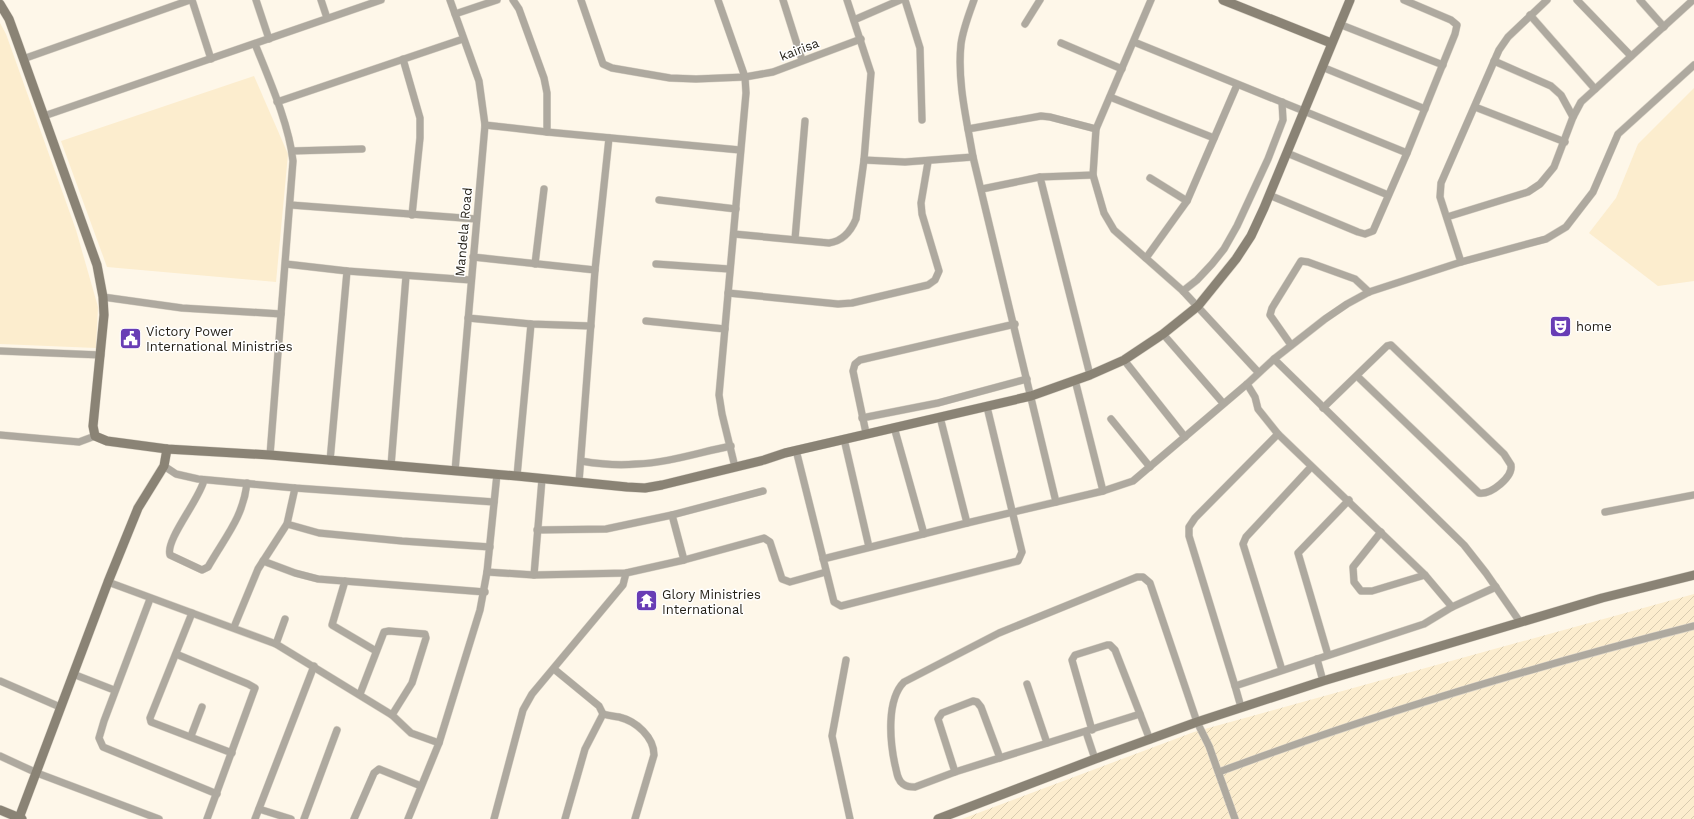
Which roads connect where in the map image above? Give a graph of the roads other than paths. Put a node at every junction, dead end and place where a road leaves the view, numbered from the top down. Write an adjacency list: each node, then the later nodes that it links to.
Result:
1 (191, 0): 40 (street); 41 (street)
2 (256, 0): 32 (street)
3 (321, 0): 27 (street)
4 (381, 0): 27 (street)
5 (450, 0): 25 (street, Mandela Road)
6 (497, 0): 25 (street)
7 (513, 0): 65 (street)
8 (581, 0): 49 (street, kairisa)
9 (718, 0): 49 (street)
10 (783, 0): 43 (street)
11 (847, 0): 28 (street)
12 (900, 0): 28 (street)
13 (905, 0): 60 (street)
14 (974, 0): 64 (street)
15 (1040, 0): 29 (street)
16 (1151, 0): 35 (street)
17 (1223, 0): 37 (street)
18 (1350, 0): 30 (street)
19 (1404, 0): 46 (street)
20 (1546, 0): 26 (street)
21 (1577, 0): 39 (street)
22 (1640, 0): 31 (street)
23 (1693, 0): 31 (street)
24 (0, 4): 40 (street)
25 (455, 14): 33 (street, Mandela Road)
26 (1530, 15): 44 (street); 51 (street)
27 (327, 18): 32 (street)
28 (854, 20): 34 (street)
29 (1025, 24)
30 (1339, 24): 37 (street); 46 (street)
31 (1664, 27): 39 (street)
32 (269, 39): 38 (street)
33 (463, 39): 42 (street); 62 (street, Mandela Road)
34 (861, 39): 43 (street, kairisa); 75 (street)
35 (1134, 42): 48 (street); 50 (street)
36 (1061, 43): 48 (street)
37 (1331, 43): 47 (street)
38 (255, 44): 41 (street); 53 (street)
39 (1631, 56): 51 (street)
40 (23, 59): 58 (street)
41 (210, 59): 58 (street)
42 (403, 59): 53 (street); 88 (street)
43 (802, 60): 49 (street, kairisa)
44 (1494, 60): 55 (street); 59 (street)
45 (1694, 65): 95 (street)
46 (1443, 66): 56 (street)
47 (1322, 68): 56 (street); 57 (street)
48 (1122, 69): 52 (street)
49 (745, 77): 70 (street)
50 (1237, 85): 54 (street); 67 (street)
51 (1595, 89): 59 (street)
52 (1110, 97): 63 (street); 67 (street)
53 (277, 102): 71 (street)
54 (1282, 102): 57 (street); 104 (street)
55 (1474, 106): 68 (street); 89 (street)
56 (1425, 109): 73 (street)
57 (1304, 110): 72 (street); 73 (street)
58 (44, 116): 107 (street)
59 (1573, 117): 68 (street)
60 (922, 120)
61 (805, 121): 92 (street)
62 (485, 125): 65 (street); 90 (street, Mandela Road)
63 (1096, 128): 64 (street); 77 (street)
64 (968, 129): 74 (street)
65 (547, 132): 66 (street)
66 (609, 138): 70 (street); 100 (street)
67 (1214, 138): 85 (street)
68 (1565, 142): 89 (street)
69 (362, 149): 71 (street)
70 (740, 150): 87 (street)
71 (292, 151): 86 (street)
72 (1287, 153): 82 (street); 83 (street)
73 (1407, 153): 83 (street)
74 (973, 157): 76 (street); 81 (street)
75 (864, 160): 76 (street); 92 (street)
76 (928, 162): 106 (street)
77 (1093, 174): 78 (street); 94 (street)
78 (1040, 177): 81 (street); 123 (street)
79 (1150, 178): 85 (street)
80 (544, 189): 97 (street)
81 (982, 189): 113 (street)
82 (1269, 195): 83 (street); 108 (street)
83 (1388, 195)
84 (659, 200): 87 (street)
85 (1187, 201): 94 (street)
86 (291, 205): 88 (street); 96 (street)
87 (736, 208): 91 (street)
88 (412, 215): 90 (street)
89 (1447, 217): 95 (street)
90 (476, 219): 93 (street, Mandela Road)
91 (734, 234): 92 (street); 99 (street)
92 (795, 239)
93 (473, 257): 97 (street); 103 (street, Mandela Road)
94 (1146, 258): 104 (street)
95 (1461, 262): 105 (street)
96 (286, 264): 101 (street); 109 (street)
97 (535, 264): 100 (street)
98 (656, 264): 99 (street)
99 (729, 269): 106 (street)
100 (595, 270): 114 (street)
101 (347, 271): 102 (street); 146 (street)
102 (406, 276): 103 (street); 149 (street)
103 (471, 280): 110 (street, Mandela Road)
104 (1183, 291): 108 (street)
105 (1369, 292): 117 (street); 117 (street)
106 (728, 293): 115 (street)
107 (103, 297): 109 (street); 119 (street)
108 (1198, 306): 116 (street); 122 (street)
109 (281, 314): 145 (street)
110 (468, 318): 112 (street); 153 (street, Mandela Road)
111 (646, 321): 115 (street)
112 (531, 324): 114 (street); 155 (street)
113 (1015, 324): 125 (street); 132 (street)
114 (591, 326): 147 (street)
115 (725, 329): 142 (street)
116 (1163, 334): 121 (street); 129 (street)
117 (1292, 344): 120 (street)
118 (0, 351): 119 (street)
119 (101, 355): 139 (street)
120 (1274, 359): 122 (street); 131 (street)
121 (1124, 360): 123 (street); 140 (street)
122 (1258, 372): 127 (street)
123 (1090, 375): 126 (street)
124 (1357, 376): 124 (street); 131 (street)
125 (1027, 379): 128 (street); 132 (street)
126 (1075, 380): 128 (street); 162 (street)
127 (1247, 384): 129 (street); 137 (street)
128 (1031, 396): 130 (street); 166 (street)
129 (1223, 403): 140 (street)
130 (987, 407): 133 (street); 167 (street)
131 (1324, 408): 188 (street)
132 (862, 418): 136 (street)
133 (940, 418): 135 (street); 170 (street)
134 (1111, 419): 151 (street)
135 (894, 426): 136 (street); 174 (street)
136 (866, 433): 141 (street)
137 (1278, 434): 152 (street); 210 (street)
138 (0, 435): 139 (street)
139 (95, 436): 143 (street)
140 (1185, 437): 151 (street)
141 (844, 439): 144 (street); 176 (street)
142 (731, 446): 147 (street); 150 (street)
143 (167, 449): 145 (street); 148 (street)
144 (796, 450): 150 (street); 177 (street)
145 (270, 455): 146 (street)
146 (330, 461): 149 (street)
147 (581, 461): 158 (street)
148 (164, 466): 157 (street); 187 (street)
149 (390, 466): 153 (street)
150 (735, 467): 158 (street)
151 (1150, 467): 162 (street)
152 (1311, 467): 164 (street); 205 (street)
153 (455, 471): 154 (street)
154 (497, 474): 155 (street); 165 (street)
155 (517, 476): 156 (street)
156 (542, 479): 158 (street); 172 (street)
157 (204, 480): 159 (street); 159 (street)
158 (579, 482)
159 (247, 483): 160 (street)
160 (295, 488): 165 (street); 171 (street)
161 (764, 491): 169 (street)
162 (1103, 491): 166 (street)
163 (1694, 495): 168 (street)
164 (1349, 500): 173 (street); 200 (street)
165 (494, 502): 175 (street)
166 (1056, 502): 167 (street)
167 (1014, 511): 170 (street); 181 (street)
168 (1605, 512)
169 (672, 515): 172 (street); 178 (street)
170 (967, 523): 174 (street)
171 (286, 524): 175 (street); 179 (street)
172 (537, 530): 183 (street)
173 (1381, 532): 184 (street); 184 (street)
174 (924, 534): 176 (street)
175 (490, 547): 180 (street)
176 (869, 547): 177 (street)
177 (823, 559): 181 (street)
178 (684, 560): 181 (street); 182 (street)
179 (263, 561): 186 (street); 196 (street)
180 (487, 572): 183 (street); 189 (street)
181 (826, 572)
182 (626, 573): 183 (street); 204 (street)
183 (534, 575)
184 (1425, 575): 191 (street)
185 (1694, 575): 194 (street)
186 (345, 581): 189 (street); 198 (street)
187 (108, 582): 190 (street); 206 (street)
188 (1496, 587): 191 (street); 194 (street)
189 (484, 592): 224 (street)
190 (150, 598): 192 (street); 211 (street)
191 (1452, 607): 200 (street)
192 (192, 613): 196 (street); 199 (street)
193 (285, 619): 197 (street)
194 (1520, 622): 208 (street)
195 (1694, 626): 231 (street)
196 (234, 627): 197 (street)
197 (276, 644): 203 (street)
198 (376, 651): 212 (street); 218 (street)
199 (176, 654): 222 (street); 226 (street)
200 (1328, 655): 201 (street)
201 (1317, 659): 205 (street); 208 (street)
202 (846, 660): 248 (street)
203 (314, 666): 212 (street); 235 (street)
204 (554, 669): 216 (street); 245 (street)
205 (1282, 670): 210 (street)
206 (73, 674): 211 (street); 213 (street)
207 (0, 681): 213 (street)
208 (1323, 681): 215 (street)
209 (1028, 684): 225 (street)
210 (1235, 686): 215 (street)
211 (114, 690): 234 (street)
212 (360, 694): 218 (street)
213 (60, 707): 232 (street)
214 (202, 707): 222 (street)
215 (1241, 707): 219 (street)
216 (603, 714): 246 (street); 247 (street)
217 (1140, 714): 221 (street); 221 (street); 223 (street)
218 (392, 715): 224 (street)
219 (1198, 722): 223 (street); 230 (street); 231 (street)
220 (337, 730): 242 (street)
221 (1089, 731): 225 (street); 229 (street)
222 (191, 736): 226 (street)
223 (1150, 740): 229 (street)
224 (439, 743): 233 (street)
225 (1047, 743): 228 (street)
226 (232, 753): 234 (street)
227 (0, 756): 232 (street)
228 (1000, 758): 230 (street); 230 (street)
229 (1095, 759): 249 (street)
230 (955, 772)
231 (1219, 772): 250 (street)
232 (37, 773): 237 (street); 238 (street)
233 (421, 786): 243 (street); 244 (street)
234 (217, 794): 239 (street)
235 (259, 809): 240 (street); 241 (street)
236 (0, 810): 237 (street)
237 (20, 818)
238 (159, 819)
239 (207, 819)
240 (255, 819)
241 (291, 819)
242 (304, 819)
243 (354, 819)
244 (408, 819)
245 (494, 819)
246 (565, 819)
247 (635, 819)
248 (850, 819)
249 (938, 819)
250 (1235, 819)

